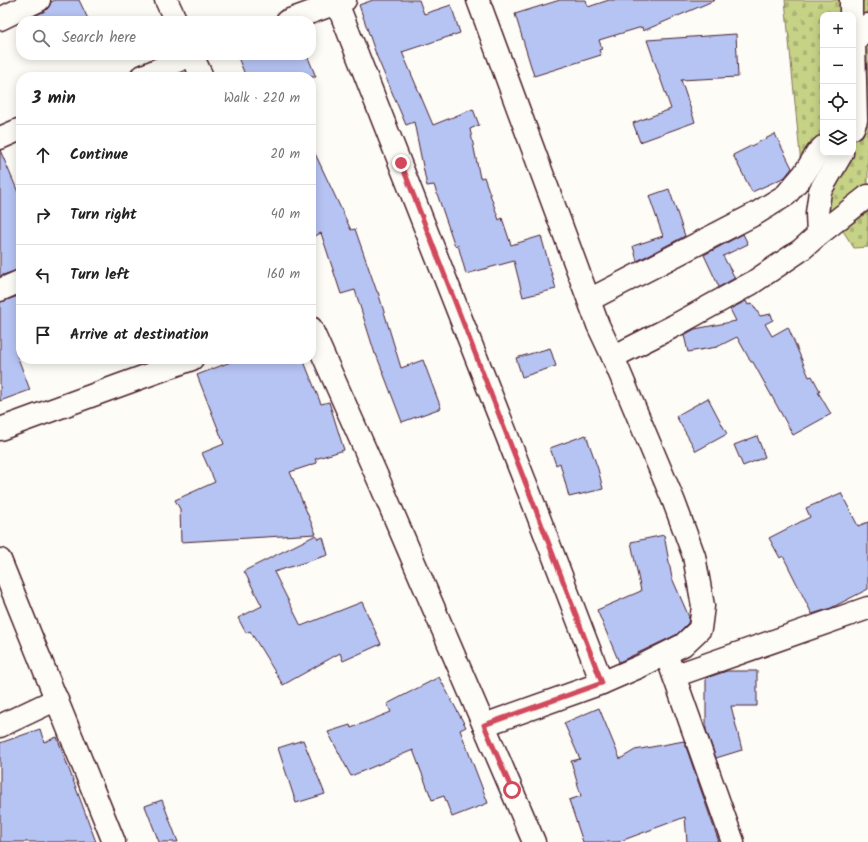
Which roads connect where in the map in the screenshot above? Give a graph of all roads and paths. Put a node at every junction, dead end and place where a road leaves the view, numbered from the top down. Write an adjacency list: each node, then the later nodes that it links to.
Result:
1 (39, 0): 9 (street)
2 (166, 0): 7 (street)
3 (478, 0): 26 (street)
4 (851, 0): 6 (street)
5 (341, 2): 8 (street); 35 (street)
6 (851, 12)
7 (174, 16)
8 (301, 16)
9 (0, 20)
10 (868, 25): 11 (street)
11 (856, 37)
12 (854, 48): 17 (street)
13 (180, 60): 15 (street)
14 (194, 60): 16 (street)
15 (152, 72)
16 (200, 72)
17 (857, 121)
18 (16, 131): 19 (street)
19 (0, 138)
20 (820, 150): 26 (street)
21 (840, 156): 23 (street)
22 (868, 196): 23 (street)
23 (818, 235): 28 (street)
24 (16, 283): 25 (street)
25 (0, 290)
26 (589, 300): 28 (street)
27 (316, 339): 37 (street)
28 (613, 357): 33 (street)
29 (178, 364): 30 (street)
30 (0, 429)
31 (1, 563): 36 (street)
32 (868, 608): 34 (street)
33 (666, 655): 34 (street); 35 (street)
34 (674, 676): 41 (street)
35 (602, 683): 37 (street)
36 (57, 699): 38 (street); 39 (street)
37 (484, 725): 40 (street)
38 (0, 726)
39 (114, 842)
40 (534, 842)
41 (733, 842)

